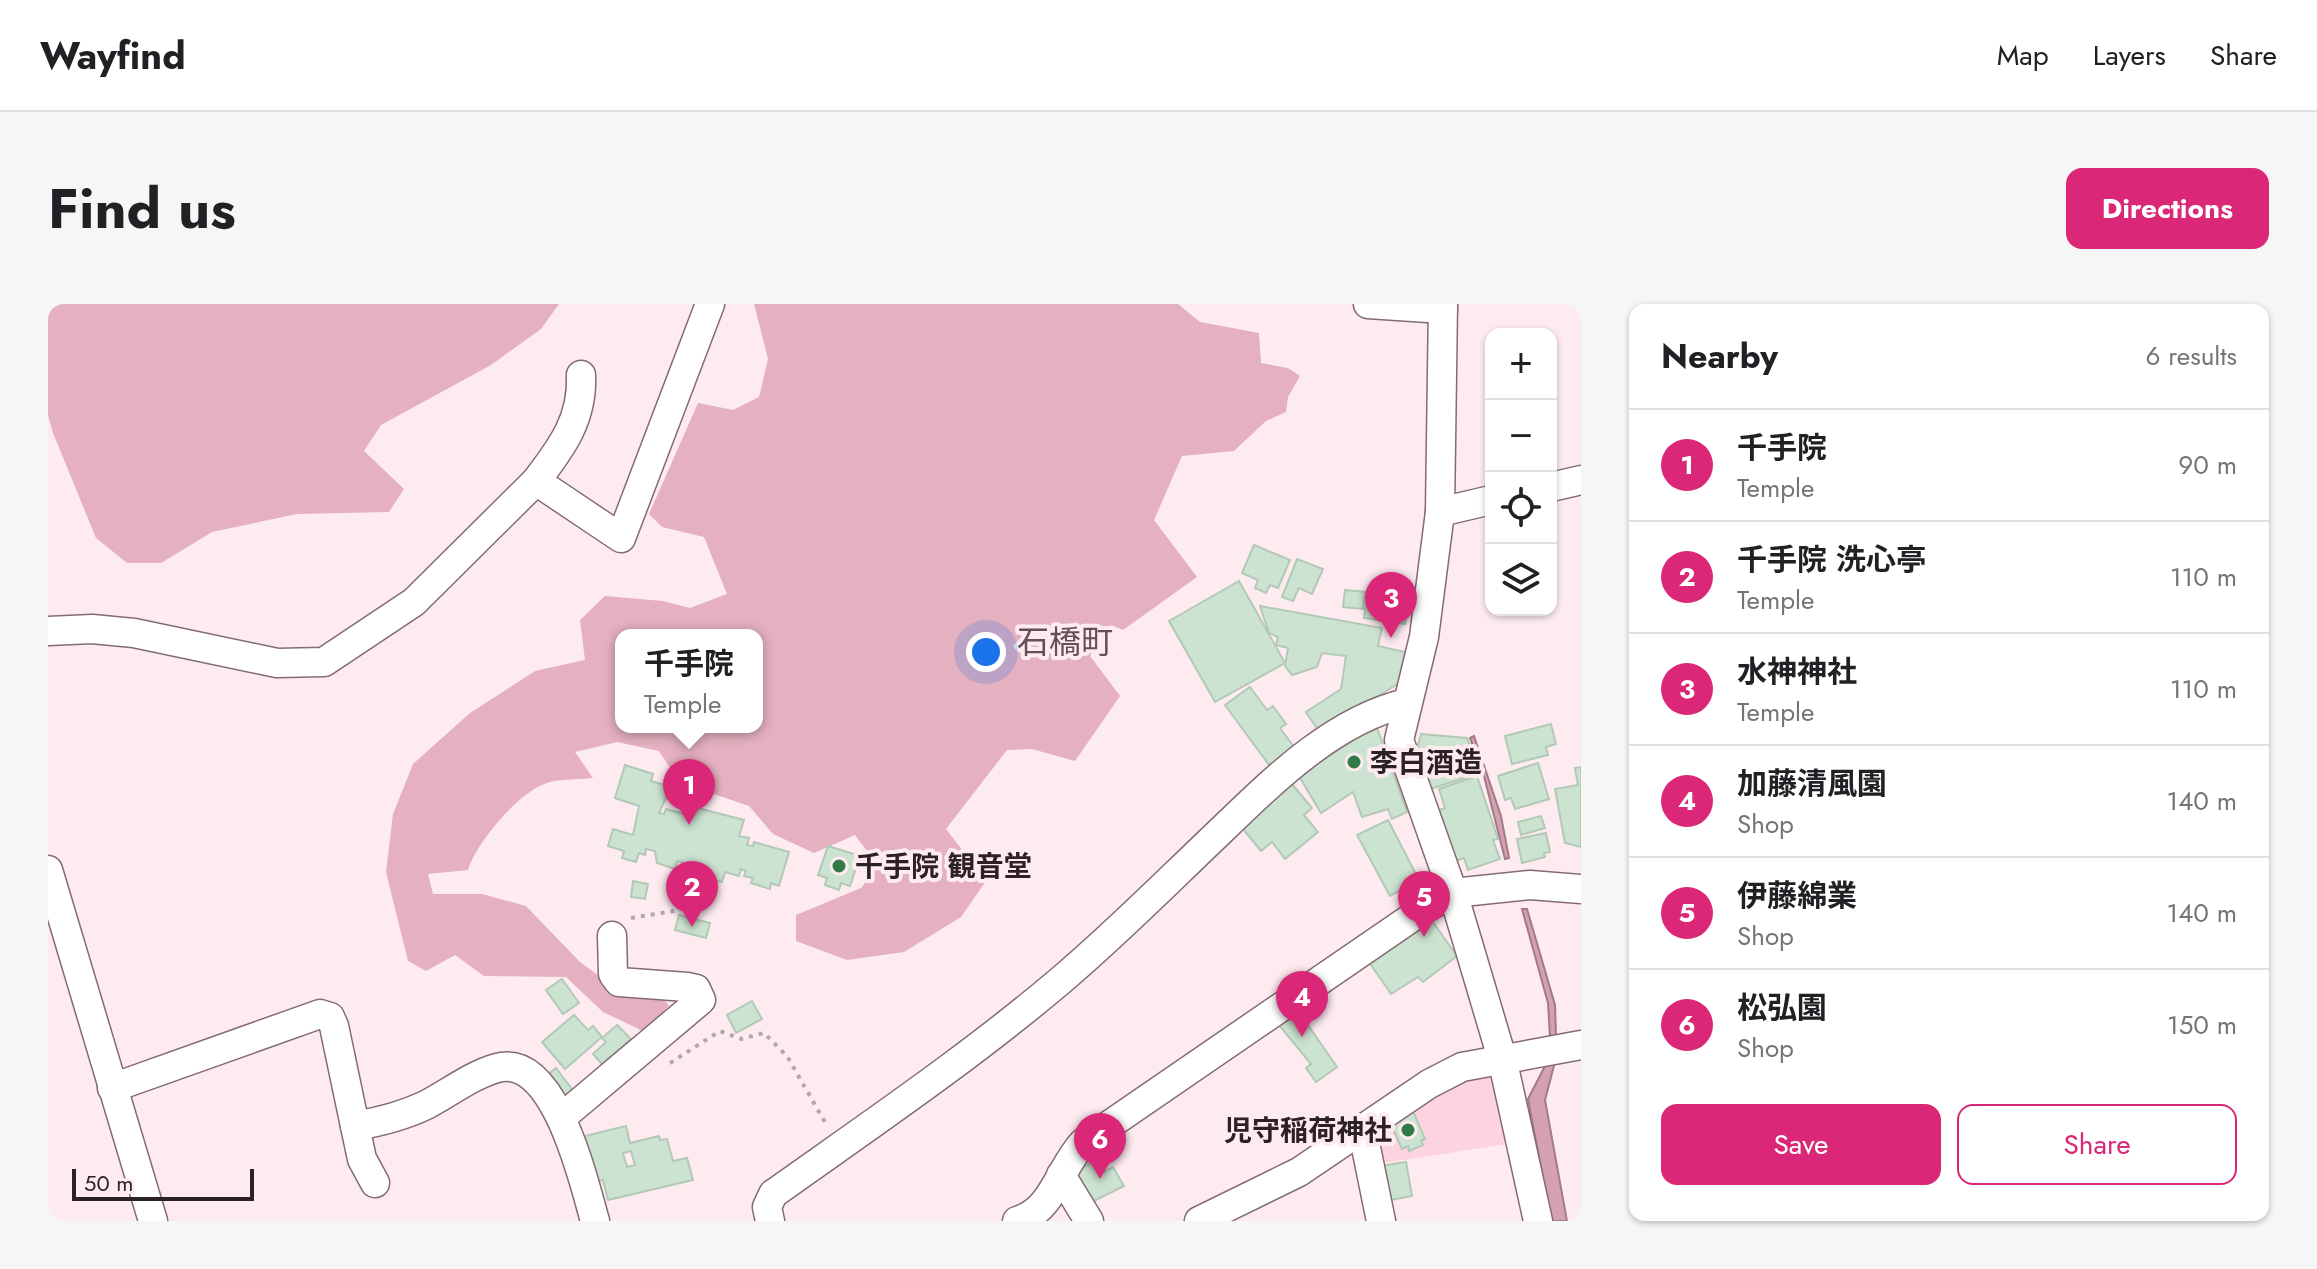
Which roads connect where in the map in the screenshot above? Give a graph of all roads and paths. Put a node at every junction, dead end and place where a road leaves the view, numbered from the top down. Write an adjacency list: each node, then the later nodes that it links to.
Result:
1 (710, 304): 6 (street)
2 (1368, 304): 3 (street)
3 (1443, 306): 9 (street)
4 (581, 375): 6 (street)
5 (1581, 480): 7 (street)
6 (536, 481): 10 (street)
7 (1557, 486)
8 (1485, 501): 9 (street)
9 (1440, 512): 11 (street)
10 (48, 631)
11 (1406, 703): 14 (street); 24 (street)
12 (48, 870): 20 (street)
13 (1581, 889): 14 (street)
14 (1453, 893): 18 (street); 25 (street)
15 (674, 911): 16 (path)
16 (612, 936): 21 (street)
17 (1561, 1047): 18 (street)
18 (1502, 1058): 23 (street); 34 (street)
19 (660, 1070): 24 (path)
20 (112, 1088): 22 (street); 27 (street)
21 (561, 1118): 22 (street); 28 (street)
22 (355, 1126): 26 (street)
23 (1362, 1128): 32 (street); 33 (street)
24 (838, 1148): 29 (street)
25 (1061, 1175): 30 (street); 31 (street)
26 (375, 1183)
27 (153, 1221)
28 (595, 1221)
29 (770, 1221)
30 (1017, 1221)
31 (1089, 1221)
32 (1199, 1221)
33 (1381, 1221)
34 (1538, 1221)

